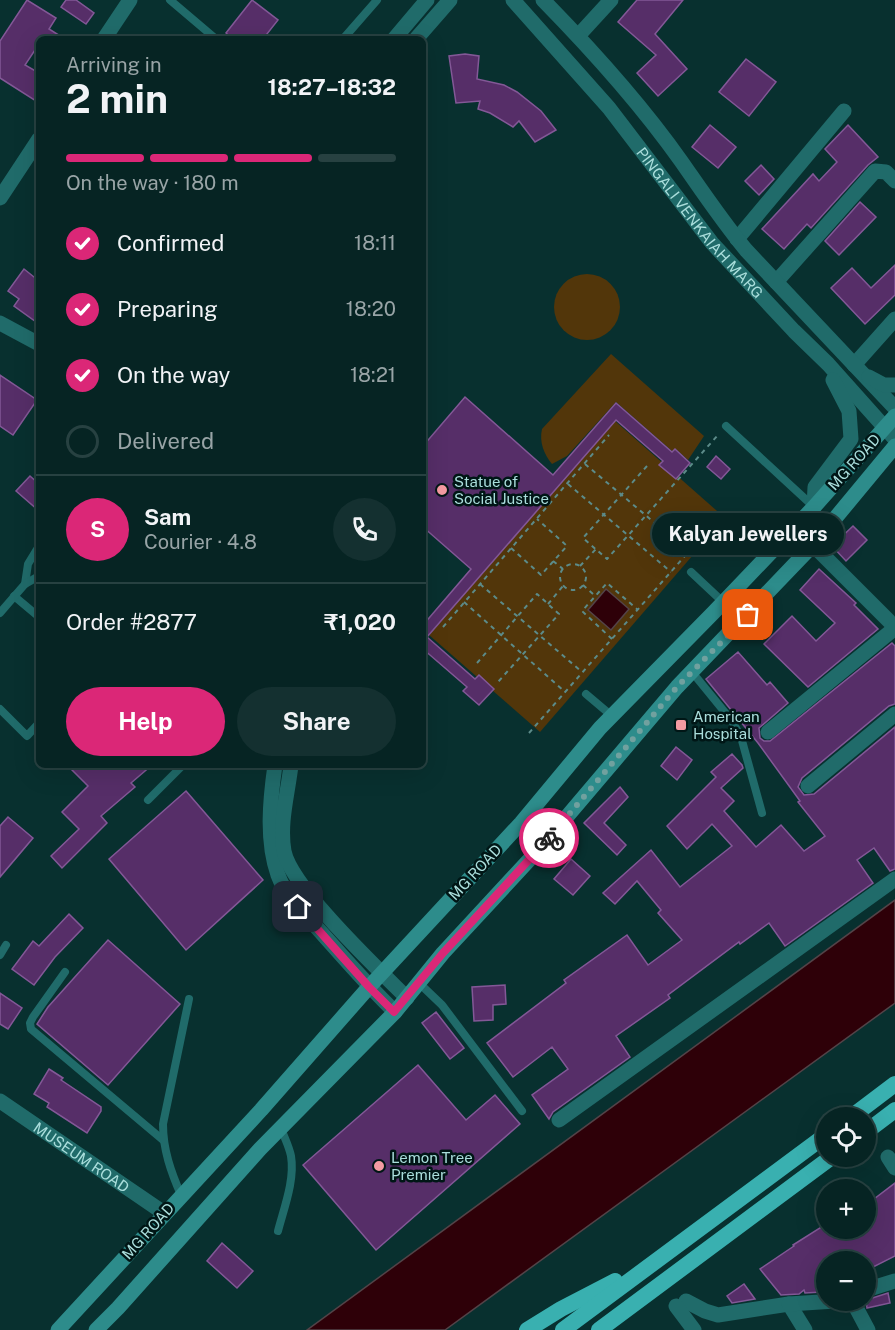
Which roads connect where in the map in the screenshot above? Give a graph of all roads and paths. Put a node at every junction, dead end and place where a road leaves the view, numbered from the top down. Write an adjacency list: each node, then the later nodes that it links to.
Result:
1 (130, 0): 9 (street)
2 (170, 0): 10 (lane)
3 (377, 0): 11 (lane)
4 (427, 0): 12 (street)
5 (450, 0): 13 (street)
6 (513, 0): 18 (street, PINGALI VENKAIAH MARG)
7 (543, 0): 14 (street, PINGALI VENKAIAH MARG)
8 (612, 0): 14 (street)
9 (106, 36)
10 (212, 36)
11 (346, 36)
12 (397, 36)
13 (419, 36)
14 (578, 36): 17 (street, PINGALI VENKAIAH MARG)
15 (844, 111): 21 (street)
16 (36, 144): 20 (street)
17 (681, 160): 18 (street); 21 (street, PINGALI VENKAIAH MARG)
18 (658, 174): 26 (street, PINGALI VENKAIAH MARG)
19 (895, 181): 22 (street)
20 (0, 198)
21 (737, 239): 22 (street, PINGALI VENKAIAH MARG)
22 (776, 282): 27 (street, PINGALI VENKAIAH MARG)
23 (895, 319): 27 (street)
24 (0, 322): 25 (street)
25 (36, 342)
26 (828, 364): 33 (street, PINGALI VENKAIAH MARG); 38 (street)
27 (856, 368): 28 (street); 29 (street, PINGALI VENKAIAH MARG)
28 (895, 385)
29 (895, 408)
30 (895, 416): 33 (main road, MG ROAD)
31 (726, 426): 38 (lane); 40 (path)
32 (609, 435): 34 (path)
33 (892, 444): 38 (main road, MG ROAD); 44 (main road, MG ROAD)
34 (585, 464): 36 (path); 37 (path)
35 (647, 466): 37 (path)
36 (567, 484): 39 (path); 42 (path)
37 (621, 495): 39 (path); 40 (path)
38 (814, 507): 62 (main road, MG ROAD)
39 (604, 515): 43 (path); 46 (path)
40 (646, 515): 43 (path); 48 (path)
41 (721, 515): 48 (path)
42 (537, 519): 45 (path); 49 (path)
43 (628, 535): 46 (path); 52 (path)
44 (813, 545): 69 (street); 76 (main road, MG ROAD)
45 (511, 548): 49 (path); 56 (path)
46 (596, 549): 50 (path)
47 (36, 551): 55 (lane)
48 (688, 552): 52 (path)
49 (553, 561): 51 (path)
50 (580, 566): 51 (path); 57 (path)
51 (563, 569): 58 (path)
52 (670, 572): 64 (path)
53 (691, 573): 62 (lane)
54 (36, 578): 55 (lane)
55 (25, 584): 59 (lane)
56 (480, 584): 61 (path); 67 (path)
57 (583, 585): 58 (path); 60 (path)
58 (563, 586): 63 (path)
59 (14, 596): 65 (lane); 66 (lane)
60 (595, 596): 64 (path); 72 (path)
61 (464, 602): 68 (path); 70 (path)
62 (723, 602): 82 (main road, MG ROAD)
63 (548, 604): 67 (path); 71 (path)
64 (638, 610): 72 (path)
65 (0, 613)
66 (36, 614)
67 (517, 616): 70 (path); 71 (path)
68 (442, 627)
69 (895, 627): 84 (street)
70 (501, 634): 73 (path); 74 (path)
71 (540, 636): 73 (path); 75 (path)
72 (612, 639): 75 (path)
73 (523, 654): 77 (path); 78 (path)
74 (477, 663)
75 (582, 672): 78 (path)
76 (692, 672): 91 (lane); 97 (main road, MG ROAD)
77 (498, 682)
78 (565, 692): 85 (path)
79 (586, 694): 82 (lane)
80 (0, 709): 83 (lane)
81 (895, 714): 89 (street)
82 (612, 716): 96 (main road, MG ROAD)
83 (36, 726)
84 (768, 732)
85 (529, 733)
86 (180, 768): 90 (lane)
87 (275, 768): 98 (street)
88 (291, 768): 96 (street)
89 (808, 786)
90 (148, 801)
91 (762, 813)
92 (895, 879): 107 (street)
93 (6, 945): 94 (lane)
94 (0, 955)
95 (65, 972): 110 (lane)
96 (382, 973): 98 (main road, MG ROAD); 99 (street)
97 (419, 983): 99 (main road, MG ROAD); 106 (lane)
98 (369, 987): 101 (street); 113 (main road, MG ROAD)
99 (407, 998): 101 (main road, MG ROAD)
100 (189, 999): 110 (lane)
101 (394, 1012): 109 (main road, MG ROAD)
102 (895, 1084): 104 (highway)
103 (0, 1101): 114 (street, MUSEUM ROAD)
104 (865, 1107)
105 (895, 1110): 108 (highway)
106 (522, 1111)
107 (559, 1119)
108 (876, 1124)
109 (281, 1128): 115 (lane); 123 (main road, MG ROAD)
110 (163, 1140): 113 (lane)
111 (816, 1142): 116 (highway)
112 (818, 1167): 126 (highway)
113 (181, 1196): 114 (main road, MG ROAD)
114 (164, 1214): 122 (main road, MG ROAD)
115 (278, 1231)
116 (656, 1261): 124 (highway); 125 (highway)
117 (895, 1281): 118 (street)
118 (876, 1287)
119 (816, 1303): 120 (street)
120 (789, 1305): 127 (street); 128 (street)
121 (857, 1311): 129 (street)
122 (58, 1330)
123 (96, 1330)
124 (527, 1330)
125 (562, 1330)
126 (598, 1330)
127 (694, 1330)
128 (805, 1330)
129 (868, 1330)

